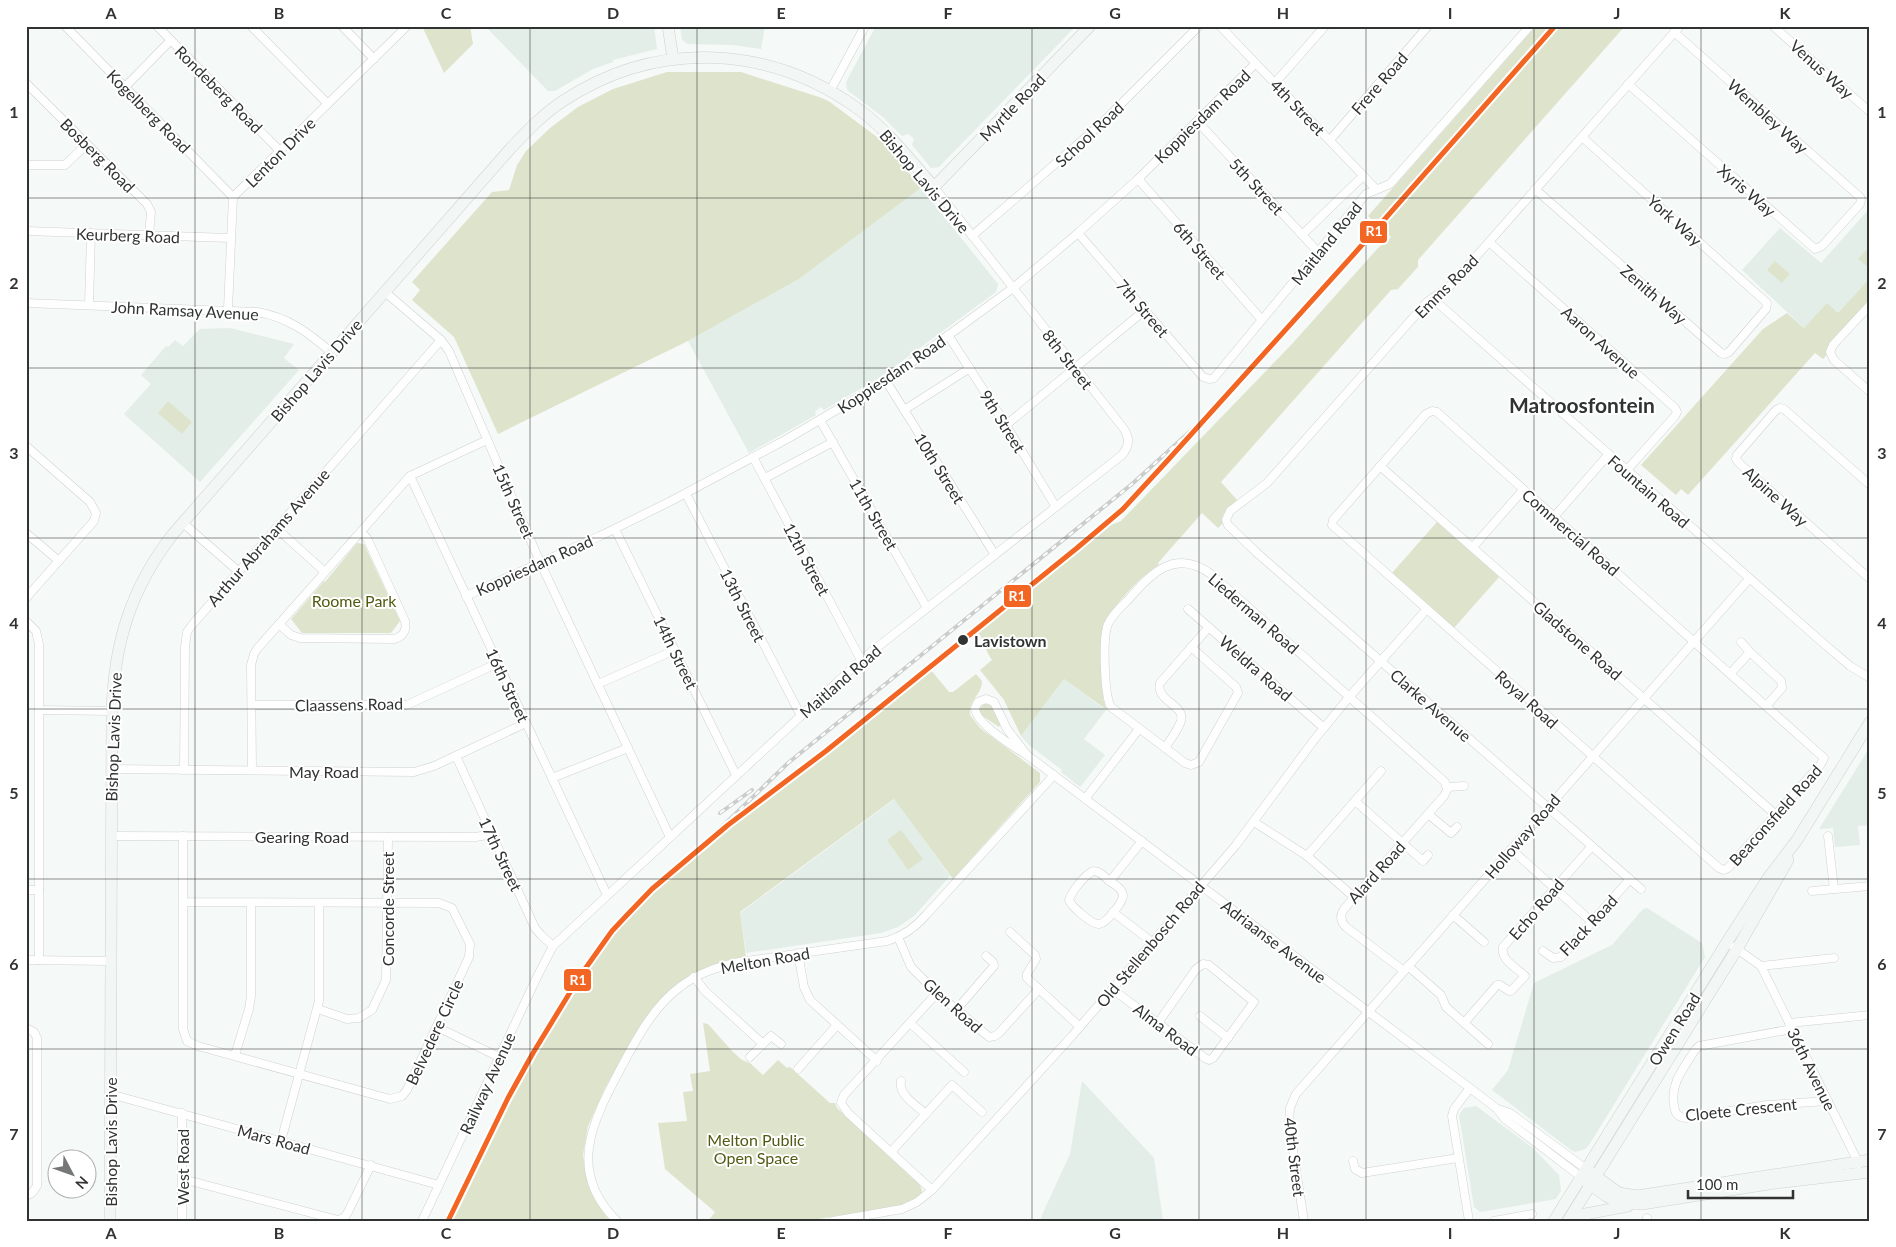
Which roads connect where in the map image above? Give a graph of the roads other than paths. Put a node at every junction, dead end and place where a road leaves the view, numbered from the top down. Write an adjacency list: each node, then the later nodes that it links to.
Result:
1 (65, 26): 24 (street, Kogelberg Road)
2 (157, 26): 17 (street, Rondeberg Road)
3 (251, 26): 26 (street)
4 (342, 26): 19 (street)
5 (407, 26): 19 (street, Lenton Drive)
6 (668, 26): 18 (street)
7 (865, 26): 25 (street)
8 (1090, 26): 36 (street, Myrtle Road)
9 (1199, 26): 46 (street, School Road)
10 (1220, 26): 20 (street, 4th Street)
11 (1325, 26): 22 (street, Koppiesdam Road)
12 (1428, 26): 30 (street, Frere Road)
13 (1517, 26): 15 (street)
14 (1773, 26): 27 (street, Venus Way)
15 (1527, 29): 37 (street, Maitland Road)
16 (1677, 29): 23 (street, Emms Road); 40 (street, Wembley Way)
17 (171, 40): 24 (street); 32 (street, Rondeberg Road)
18 (673, 58): 25 (street, Bishop Lavis Drive); 51 (street, Bishop Lavis Drive)
19 (374, 59): 26 (street, Lenton Drive)
20 (1255, 64): 22 (street, 4th Street); 28 (street, Koppiesdam Road)
21 (26, 83): 31 (street, Bosberg Road)
22 (1276, 84): 30 (street, 4th Street)
23 (1628, 84): 29 (street, Emms Road); 40 (street, Xyris Way)
24 (125, 87): 39 (street, Kogelberg Road)
25 (830, 90): 36 (street, Bishop Lavis Drive)
26 (328, 104): 32 (street, Lenton Drive)
27 (1870, 112)
28 (1197, 121): 35 (street, Koppiesdam Road); 44 (street, 5th Street)
29 (1582, 137): 38 (street, Emms Road); 55 (street, York Way)
30 (1330, 140): 34 (street, 4th Street)
31 (87, 144): 33 (street); 45 (street, Bosberg Road)
32 (280, 151): 39 (street, Lenton Drive)
33 (26, 166)
34 (1363, 176): 37 (street, 4th Street); 44 (street)
35 (1138, 179): 43 (street, Koppiesdam Road); 59 (street, 6th Street)
36 (934, 187): 46 (street, Bishop Lavis Drive)
37 (1376, 189): 49 (street, Maitland Road)
38 (1535, 189): 48 (street, Emms Road); 55 (street, Zenith Way)
39 (233, 197): 47 (street, Lenton Drive)
40 (1861, 200)
41 (26, 231): 42 (street, Keurberg Road)
42 (91, 233): 45 (street, Keurberg Road); 54 (street)
43 (1078, 233): 50 (street, Koppiesdam Road); 58 (street, 7th Street)
44 (1302, 234): 49 (street, 5th Street)
45 (149, 236): 47 (street, Keurberg Road)
46 (972, 236): 50 (street, Bishop Lavis Drive)
47 (230, 238): 57 (street, Lenton Drive)
48 (1489, 242): 52 (street, Emms Road); 78 (street, Aaron Avenue)
49 (1318, 252): 59 (street, Maitland Road)
50 (1013, 288): 60 (street, Koppiesdam Road); 63 (street, 8th Street)
51 (385, 292): 61 (street, 15th Street); 62 (street, Bishop Lavis Drive)
52 (1432, 298): 75 (street, Fountain Road); 85 (street, Emms Road)
53 (26, 303): 54 (street, John Ramsay Avenue)
54 (89, 305): 57 (street, John Ramsay Avenue)
55 (1768, 305)
56 (1870, 305): 67 (street)
57 (228, 310): 62 (street, John Ramsay Avenue)
58 (1145, 310): 63 (street); 65 (street, 7th Street)
59 (1262, 320): 65 (street, Maitland Road)
60 (948, 335): 64 (street, 9th Street); 66 (street, Koppiesdam Road)
61 (441, 340): 72 (street, 15th Street); 89 (street, Arthur Abrahams Avenue)
62 (332, 353): 87 (street, Bishop Lavis Drive)
63 (1075, 367): 70 (street); 71 (street, 8th Street)
64 (970, 368): 68 (street); 70 (street, 9th Street)
65 (1209, 379)
66 (886, 381): 68 (street, 10th Street); 69 (street, Koppiesdam Road)
67 (1870, 392)
68 (904, 410): 94 (street, 10th Street)
69 (820, 420): 73 (street, 11th Street); 76 (street, Koppiesdam Road)
70 (1006, 424): 84 (street, 9th Street)
71 (1124, 429): 84 (street, Maitland Road)
72 (487, 440): 79 (street); 96 (street, 15th Street)
73 (833, 442): 80 (street); 103 (street, 11th Street)
74 (26, 446): 95 (street)
75 (1608, 455): 78 (street, Fountain Road); 86 (street)
76 (753, 457): 80 (street, 12th Street); 83 (street, Koppiesdam Road)
77 (1380, 466): 82 (street, Commercial Road); 88 (street, Commercial Road); 93 (street, Gladstone Road)
78 (1626, 471): 99 (street, Fountain Road)
79 (410, 476): 91 (street); 101 (street, 16th Street)
80 (764, 478): 114 (street, 12th Street)
81 (1870, 485): 100 (street, Alpine Way)
82 (1523, 490): 86 (street, Commercial Road); 93 (street)
83 (686, 494): 90 (street, Koppiesdam Road); 126 (street, 13th Street)
84 (1056, 507): 94 (street, Maitland Road)
85 (1226, 517): 115 (street, Clarke Avenue)
86 (1554, 517): 109 (street, Commercial Road)
87 (183, 523): 97 (street); 125 (street, Bishop Lavis Drive)
88 (1332, 525): 105 (street, Royal Road)
89 (276, 528): 97 (street, Arthur Abrahams Avenue); 98 (street)
90 (614, 529): 96 (street, Koppiesdam Road); 112 (street, 14th Street)
91 (361, 532): 98 (street); 107 (street)
92 (26, 533): 95 (street)
93 (1472, 547): 121 (street, Gladstone Road)
94 (995, 555): 103 (street, Maitland Road)
95 (59, 561): 102 (street)
96 (540, 562): 101 (street, Koppiesdam Road); 119 (street, 15th Street)
97 (238, 571): 138 (street, Arthur Abrahams Avenue)
98 (325, 572): 107 (street)
99 (1749, 578): 109 (street, Holloway Road); 118 (street, Fountain Road)
100 (1870, 579)
101 (466, 596): 116 (street, 16th Street)
102 (26, 598)
103 (927, 608): 114 (street, Maitland Road)
104 (1188, 609): 108 (street, Weldra Road)
105 (1427, 609): 115 (street, Old Stellenbosch Road); 135 (street, Royal Road)
106 (26, 621): 124 (street)
107 (279, 624): 122 (street)
108 (1209, 627): 111 (street); 129 (street, Weldra Road)
109 (1694, 641): 117 (street, Commercial Road); 121 (street, Holloway Road)
110 (1741, 642): 113 (street)
111 (1191, 647): 132 (street); 132 (street, Liederman Road)
112 (675, 650): 119 (street); 141 (street, 14th Street)
113 (1750, 652): 117 (street); 123 (street)
114 (862, 660): 126 (street, Maitland Road)
115 (1381, 661): 120 (street, Old Stellenbosch Road); 148 (street, Clarke Avenue)
116 (498, 663): 122 (street, Claassens Road); 128 (street, 16th Street)
117 (1731, 673): 123 (street, Commercial Road)
118 (1870, 678)
119 (598, 684): 131 (street, 15th Street)
120 (1350, 696): 129 (street, Old Stellenbosch Road); 130 (street, Liederman Road); 145 (street)
121 (1644, 698): 135 (street, Holloway Road); 150 (street, Gladstone Road)
122 (252, 705): 139 (street)
123 (1767, 705): 136 (street, Commercial Road)
124 (39, 710): 125 (street); 174 (street)
125 (112, 711): 137 (street, Bishop Lavis Drive)
126 (801, 716): 141 (street, Maitland Road)
127 (1870, 722): 190 (street, Owen Road)
128 (526, 723): 134 (street, May Road); 143 (street, 16th Street)
129 (1324, 728): 151 (street, Old Stellenbosch Road)
130 (1139, 729): 132 (street, Liederman Road); 146 (street)
131 (628, 748): 143 (street); 158 (street, 15th Street)
132 (1165, 748)
133 (1027, 755): 133 (street, Adriaanse Avenue); 142 (street, Adriaanse Avenue)
134 (456, 756): 139 (street, May Road); 153 (street, 17th Street)
135 (1592, 757): 148 (street, Holloway Road); 165 (street, Royal Road)
136 (1824, 758): 150 (street, Beaconsfield Road)
137 (111, 769): 138 (street, May Road); 154 (street, Bishop Lavis Drive)
138 (184, 770): 139 (street, May Road)
139 (252, 770)
140 (1381, 771): 147 (street)
141 (736, 775): 158 (street, Maitland Road)
142 (1054, 775): 146 (street, Adriaanse Avenue); 186 (street, Melton Road)
143 (552, 778): 176 (street, 16th Street)
144 (1464, 786): 145 (street)
145 (1447, 787): 149 (street, Alard Road)
146 (1085, 799): 159 (street, Adriaanse Avenue)
147 (1355, 801): 160 (street); 164 (street)
148 (1548, 807): 161 (street, Clarke Avenue); 162 (street, Holloway Road)
149 (1428, 814): 152 (street); 160 (street, Alard Road)
150 (1776, 815): 165 (street, Beaconsfield Road)
151 (1254, 822): 164 (street); 168 (street, Old Stellenbosch Road)
152 (1457, 827)
153 (492, 834): 157 (street, Gearing Road); 189 (street, 17th Street)
154 (111, 836): 155 (street, Gearing Road); 197 (street, Bishop Lavis Drive)
155 (182, 836): 157 (street, Gearing Road); 178 (street, Belvedere Circle)
156 (1828, 836): 172 (street)
157 (388, 837): 180 (street, Concorde Street)
158 (670, 837): 176 (street, Maitland Road)
159 (1142, 841): 167 (street); 168 (street, Adriaanse Avenue)
160 (1402, 843): 163 (street); 177 (street, Alard Road)
161 (1592, 846): 166 (street, Clarke Avenue); 170 (street, Echo Road)
162 (1511, 850): 170 (street); 183 (street, Holloway Road)
163 (1428, 855)
164 (1307, 856): 177 (street)
165 (1724, 870)
166 (1630, 879): 171 (street, Clarke Avenue); 184 (street, Flack Road)
167 (1110, 881): 182 (street); 182 (street)
168 (1200, 886): 187 (street, Old Stellenbosch Road); 206 (street, Adriaanse Avenue)
169 (1870, 886): 172 (street)
170 (1555, 888): 184 (street); 211 (street, Echo Road)
171 (1641, 888)
172 (1834, 889): 175 (street)
173 (26, 890): 174 (street)
174 (39, 890): 196 (street)
175 (1812, 891)
176 (607, 895): 189 (street, Maitland Road)
177 (1354, 897): 199 (street, Alard Road)
178 (184, 902): 179 (street, Belvedere Circle); 221 (street, Belvedere Circle)
179 (251, 903): 181 (street, Belvedere Circle); 221 (street)
180 (388, 903): 181 (street, Belvedere Circle); 204 (street, Concorde Street); 213 (street, Belvedere Circle)
181 (319, 904): 204 (street)
182 (1113, 912): 187 (street)
183 (1453, 915): 188 (street); 199 (street, Holloway Road)
184 (1592, 922): 191 (street, Flack Road)
185 (1010, 932): 201 (street)
186 (898, 937): 192 (street, Melton Road); 203 (street, Glen Road)
187 (1152, 942): 202 (street, Old Stellenbosch Road)
188 (1484, 942)
189 (553, 946): 222 (street, Railway Avenue)
190 (1732, 946): 198 (street, 36th Avenue); 243 (street, Owen Road)
191 (1543, 951)
192 (798, 954): 200 (street, Melton Road); 212 (street)
193 (986, 956): 205 (street)
194 (1834, 958): 198 (street)
195 (26, 960): 196 (street)
196 (39, 960): 197 (street)
197 (111, 961): 230 (street, Bishop Lavis Drive)
198 (1761, 966): 214 (street, 36th Avenue)
199 (1406, 969): 206 (street, Holloway Road); 211 (street)
200 (694, 978): 218 (street); 253 (street, Melton Road)
201 (1039, 989): 205 (street, Glen Road); 215 (street)
202 (1112, 989): 210 (street, Alma Road); 215 (street, Old Stellenbosch Road)
203 (937, 993): 205 (street, Glen Road); 209 (street)
204 (318, 1009): 227 (street)
205 (957, 1009)
206 (1368, 1012): 229 (street, Adriaanse Avenue); 231 (street, Holloway Road)
207 (1870, 1015): 214 (street)
208 (1200, 1016): 217 (street)
209 (910, 1023): 224 (street); 226 (street)
210 (1158, 1023): 217 (street, Alma Road); 217 (street, Alma Road)
211 (1464, 1023): 220 (street)
212 (837, 1025): 224 (street); 225 (street)
213 (437, 1026): 222 (street); 227 (street, Belvedere Circle)
214 (1790, 1026): 232 (street, 36th Avenue); 232 (street, Cloete Crescent)
215 (1080, 1027): 246 (street, Old Stellenbosch Road)
216 (26, 1028): 247 (street)
217 (1228, 1038)
218 (763, 1044): 219 (street); 223 (street)
219 (781, 1044)
220 (1488, 1044)
221 (236, 1055): 227 (street, Belvedere Circle)
222 (499, 1057): 245 (street, Railway Avenue)
223 (750, 1057)
224 (877, 1061): 237 (street)
225 (798, 1069)
226 (964, 1072)
227 (298, 1073): 236 (street)
228 (901, 1081): 235 (street)
229 (1470, 1088): 238 (street); 243 (street, Adriaanse Avenue)
230 (110, 1094): 234 (street, Mars Road); 250 (street, Bishop Lavis Drive)
231 (1296, 1094): 255 (street, 40th Street)
232 (1828, 1101): 239 (street, 36th Avenue)
233 (982, 1112): 235 (street)
234 (182, 1114): 236 (street, Mars Road); 244 (street, West Road)
235 (926, 1114): 237 (street)
236 (281, 1141): 241 (street, Mars Road)
237 (891, 1152): 246 (street)
238 (1458, 1158): 240 (street); 256 (street)
239 (1864, 1160): 242 (street, 36th Avenue); 243 (street)
240 (1353, 1161)
241 (371, 1165): 244 (street); 245 (street, Mars Road)
242 (1866, 1172): 248 (street)
243 (1588, 1177): 248 (street); 258 (street, Owen Road); 259 (street, Owen Road)
244 (183, 1179): 251 (street, West Road)
245 (438, 1185): 252 (street, Railway Avenue)
246 (932, 1190): 254 (street, Old Stellenbosch Road)
247 (26, 1196)
248 (1642, 1204): 259 (street)
249 (1532, 1214): 257 (street)
250 (110, 1221)
251 (182, 1221)
252 (422, 1221)
253 (617, 1221)
254 (833, 1221)
255 (1304, 1221)
256 (1469, 1221)
257 (1494, 1221)
258 (1554, 1221)
259 (1569, 1221)

